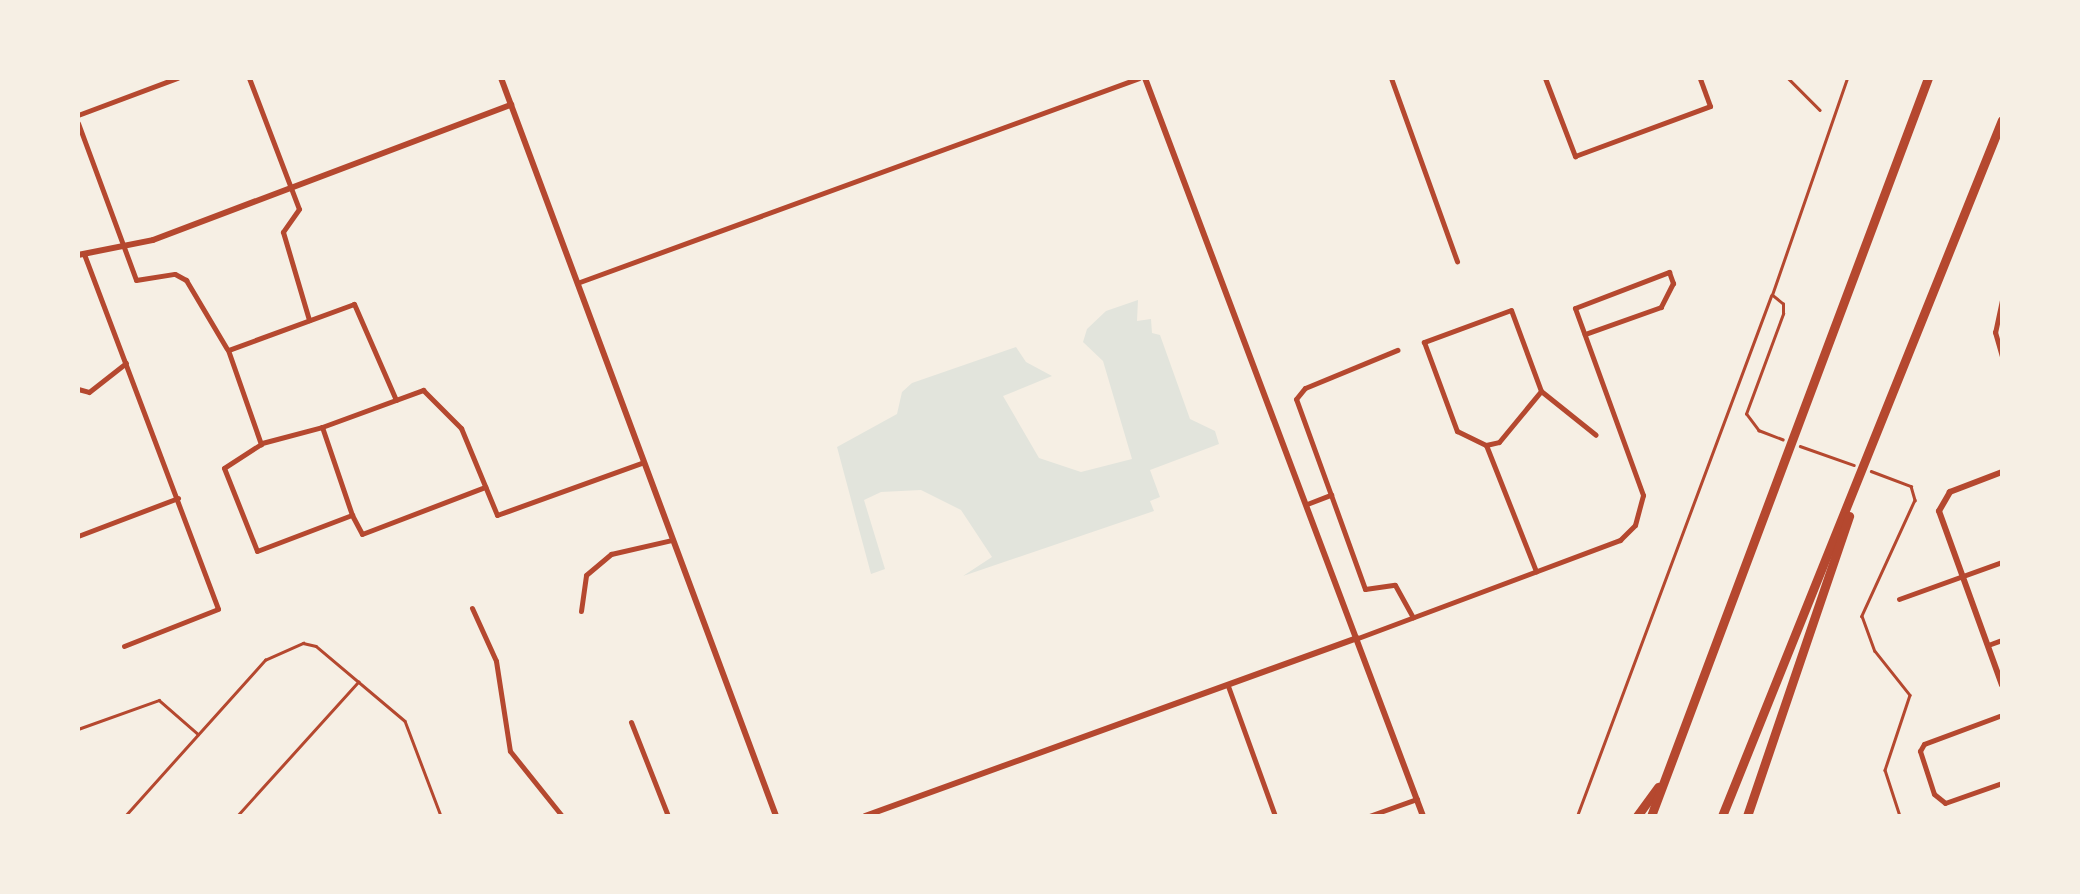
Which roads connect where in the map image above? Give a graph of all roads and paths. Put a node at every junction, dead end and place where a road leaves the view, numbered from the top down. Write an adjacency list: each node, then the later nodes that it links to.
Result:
1 (177, 78): 13 (street)
2 (249, 78): 16 (street)
3 (501, 78): 11 (street)
4 (1142, 78): 20 (street); 42 (street)
5 (1391, 78): 19 (street)
6 (1545, 78): 7 (street)
7 (1700, 78)
8 (1788, 78): 12 (path)
9 (1847, 78): 21 (path)
10 (1928, 78): 64 (highway)
11 (511, 105): 16 (street); 20 (street)
12 (1820, 110)
13 (78, 115)
14 (2002, 120): 36 (highway)
15 (78, 123): 17 (street)
16 (291, 188): 17 (street); 23 (street)
17 (124, 246): 18 (street); 25 (street)
18 (81, 254): 28 (street)
19 (1457, 260)
20 (577, 284): 37 (street)
21 (1772, 294): 78 (path); 83 (path)
22 (2002, 300): 27 (street)
23 (310, 321): 25 (street); 31 (street)
24 (1585, 334): 24 (street); 47 (street)
25 (228, 350): 34 (street)
26 (1397, 350): 40 (street)
27 (2002, 356)
28 (126, 363): 29 (street); 41 (street)
29 (78, 389)
30 (1541, 391): 33 (street); 35 (street); 35 (street)
31 (396, 400): 32 (street); 39 (street)
32 (322, 427): 34 (street); 43 (street)
33 (1596, 435)
34 (261, 444): 43 (street)
35 (1486, 445): 47 (street)
36 (1868, 454): 81 (highway); 82 (highway)
37 (644, 462): 39 (street); 45 (street)
38 (2002, 472): 48 (street)
39 (485, 487): 43 (street)
40 (1331, 495): 42 (street); 52 (street)
41 (178, 498): 44 (street); 56 (street)
42 (1307, 504): 53 (street)
43 (352, 516)
44 (78, 536)
45 (672, 540): 51 (street); 73 (street)
46 (2002, 562): 48 (street)
47 (1536, 571): 52 (street)
48 (1962, 577): 49 (street); 55 (street)
49 (1900, 599)
50 (472, 608): 71 (street)
51 (581, 611)
52 (1413, 617): 53 (street)
53 (1358, 638): 59 (street); 66 (street)
54 (2002, 640): 55 (street)
55 (1988, 645): 58 (street)
56 (124, 646)
57 (359, 681): 63 (lane); 69 (lane); 70 (lane)
58 (2002, 685)
59 (1228, 686): 67 (street); 75 (street)
60 (2002, 715): 65 (street)
61 (631, 722): 72 (street)
62 (78, 729): 63 (lane)
63 (199, 734): 68 (lane)
64 (1663, 781): 79 (highway); 80 (highway)
65 (2002, 783)
66 (1417, 799): 76 (street); 77 (street)
67 (882, 814): 74 (street)
68 (125, 816)
69 (237, 816)
70 (441, 816)
71 (562, 816)
72 (668, 816)
73 (776, 816)
74 (865, 816)
75 (1274, 816)
76 (1369, 816)
77 (1423, 816)
78 (1577, 816)
79 (1637, 816)
80 (1650, 816)
81 (1722, 816)
82 (1747, 816)
83 (1900, 816)

